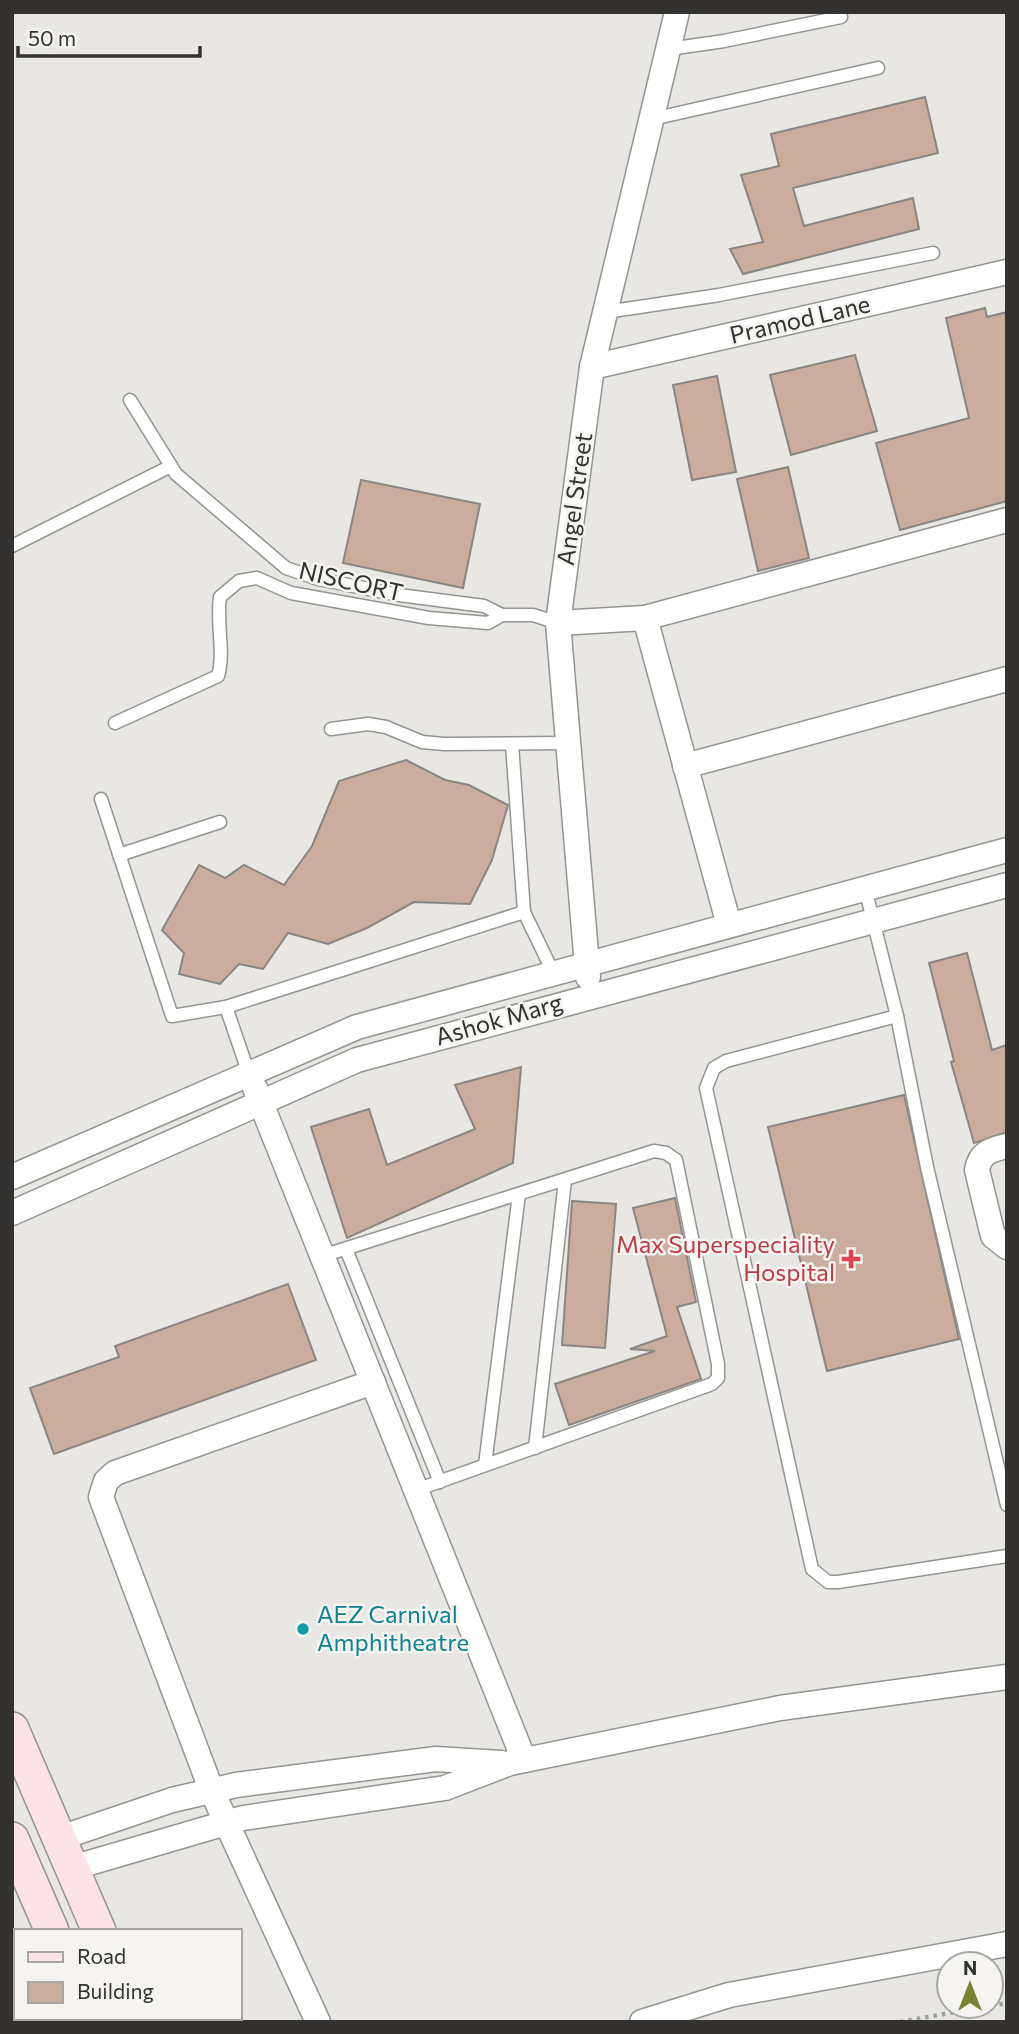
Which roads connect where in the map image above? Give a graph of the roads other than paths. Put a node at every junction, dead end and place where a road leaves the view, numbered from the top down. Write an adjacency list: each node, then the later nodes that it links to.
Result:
1 (677, 12): 3 (street, Angel Street)
2 (841, 17): 3 (lane)
3 (669, 49): 5 (street, Angel Street)
4 (878, 68): 5 (lane)
5 (652, 119): 8 (street, Angel Street)
6 (933, 253): 8 (lane)
7 (1007, 272): 9 (street, Pramod Lane)
8 (606, 312): 9 (street, Angel Street)
9 (592, 367): 16 (street, Angel Street)
10 (130, 400): 11 (lane, NISCORT)
11 (171, 466): 13 (lane); 14 (lane, NISCORT)
12 (1007, 520): 15 (street)
13 (12, 546)
14 (502, 615): 16 (lane, NISCORT); 18 (lane)
15 (645, 618): 16 (street); 22 (street)
16 (558, 623): 20 (street, Angel Street)
17 (1007, 679): 22 (street)
18 (115, 723)
19 (331, 729): 21 (lane)
20 (568, 743): 21 (lane); 32 (street, Angel Street)
21 (512, 744): 29 (lane)
22 (685, 766): 31 (street)
23 (101, 799): 26 (lane)
24 (220, 822): 26 (lane)
25 (1007, 849): 28 (street, Ashok Marg)
26 (119, 855): 35 (lane)
27 (1007, 885): 30 (street, Ashok Marg)
28 (865, 888): 30 (lane); 31 (street, Ashok Marg)
29 (524, 912): 33 (lane); 35 (lane)
30 (873, 921): 34 (street, Ashok Marg); 36 (lane)
31 (729, 925): 32 (street, Ashok Marg)
32 (587, 963): 33 (street, Ashok Marg); 34 (street, Angel Street)
33 (554, 972): 37 (street, Ashok Marg)
34 (589, 995): 38 (street, Ashok Marg)
35 (226, 1007): 37 (lane)
36 (897, 1016): 53 (lane); 54 (lane)
37 (249, 1074): 38 (street); 40 (street, Ashok Marg)
38 (261, 1103): 43 (street, Ashok Marg); 46 (street)
39 (1007, 1146): 44 (street)
40 (12, 1177)
41 (565, 1180): 42 (lane); 49 (lane); 49 (lane)
42 (519, 1194): 45 (lane); 50 (lane)
43 (12, 1213)
44 (1007, 1247)
45 (346, 1249): 46 (lane); 47 (lane)
46 (322, 1256): 47 (street)
47 (365, 1327): 48 (street); 51 (lane)
48 (373, 1382): 52 (street); 58 (street)
49 (535, 1448): 50 (lane)
50 (485, 1465): 51 (lane)
51 (440, 1482): 52 (lane)
52 (416, 1490): 57 (street)
53 (1007, 1505)
54 (1007, 1556)
55 (1007, 1677): 57 (street)
56 (12, 1729): 61 (main road)
57 (517, 1762): 58 (street); 59 (street)
58 (211, 1789): 59 (street); 61 (street)
59 (227, 1824): 61 (street); 65 (street)
60 (12, 1839): 62 (main road)
61 (66, 1853): 63 (main road)
62 (51, 1929)
63 (98, 1929)
64 (1007, 1944): 66 (street)
65 (318, 2022)
66 (642, 2022)

